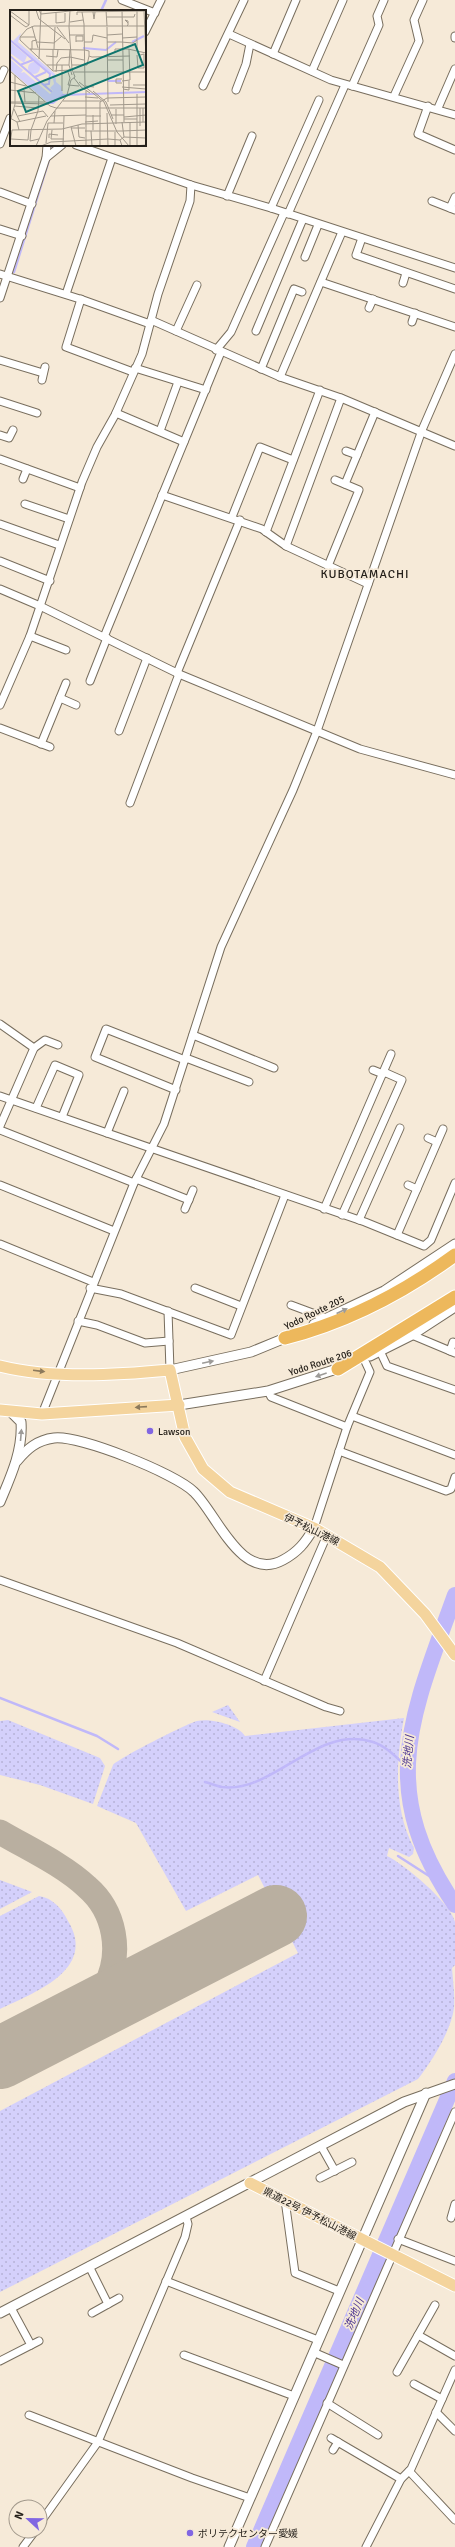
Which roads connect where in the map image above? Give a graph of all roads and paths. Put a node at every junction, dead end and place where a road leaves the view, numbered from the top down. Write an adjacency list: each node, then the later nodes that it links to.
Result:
1 (122, 0): 8 (street)
2 (162, 0): 8 (street)
3 (244, 0): 10 (street)
4 (296, 0): 12 (street)
5 (343, 0): 15 (street)
6 (384, 0): 17 (street)
7 (423, 0): 20 (street)
8 (155, 13): 9 (street)
9 (146, 30)
10 (229, 34): 11 (street); 18 (street)
11 (250, 44): 12 (street); 19 (street)
12 (273, 54): 15 (street)
13 (455, 69): 23 (street)
14 (4, 70): 16 (street)
15 (312, 71): 17 (street)
16 (0, 79)
17 (349, 85): 20 (street); 42 (street)
18 (203, 86)
19 (236, 90)
20 (394, 96): 22 (street)
21 (319, 100): 40 (street)
22 (428, 106): 23 (street); 31 (street)
23 (438, 108): 24 (street)
24 (455, 115)
25 (8, 118): 27 (street)
26 (252, 136): 36 (street)
27 (0, 144)
28 (47, 146): 32 (street)
29 (61, 146): 32 (street)
30 (79, 146): 33 (street)
31 (455, 150)
32 (46, 158): 39 (street)
33 (112, 158): 34 (street); 59 (street)
34 (191, 185): 36 (street); 65 (street)
35 (0, 192): 39 (street)
36 (227, 196): 40 (street)
37 (455, 198): 41 (street)
38 (432, 201): 41 (street)
39 (32, 204): 47 (street)
40 (271, 208): 42 (street)
41 (453, 209)
42 (286, 214): 43 (street); 70 (street)
43 (303, 219): 44 (street); 69 (street)
44 (318, 224): 46 (street); 49 (street)
45 (0, 229): 47 (street)
46 (342, 232): 48 (street); 54 (street)
47 (22, 236): 53 (street)
48 (362, 238): 50 (street); 51 (street)
49 (305, 257)
50 (455, 268)
51 (406, 273): 55 (street); 57 (street)
52 (0, 274): 53 (street)
53 (8, 276): 59 (street); 60 (street)
54 (321, 282): 62 (street); 76 (street)
55 (403, 283)
56 (197, 285): 68 (street)
57 (455, 289)
58 (302, 292): 73 (street)
59 (66, 294): 61 (street)
60 (0, 298)
61 (81, 299): 65 (street); 74 (street)
62 (373, 299): 63 (street); 64 (street)
63 (369, 308)
64 (415, 313): 66 (street); 67 (street)
65 (151, 322): 68 (street); 74 (street)
66 (412, 322)
67 (455, 327)
68 (176, 331): 70 (street)
69 (256, 331)
70 (219, 351): 73 (street); 78 (street)
71 (455, 354): 86 (street)
72 (0, 360): 75 (street)
73 (261, 369): 76 (street)
74 (134, 370): 77 (street); 84 (street)
75 (43, 373)
76 (280, 377): 79 (street)
77 (178, 382): 78 (street); 87 (street)
78 (206, 390): 89 (street)
79 (320, 390): 80 (street); 94 (street)
80 (341, 398): 82 (street); 110 (street)
81 (0, 401): 83 (street)
82 (375, 412): 86 (street); 92 (street)
83 (37, 413)
84 (116, 413): 87 (street); 99 (street)
85 (12, 430): 88 (street)
86 (422, 430): 90 (street); 114 (street)
87 (160, 431): 89 (street)
88 (0, 435)
89 (184, 442): 100 (street)
90 (455, 446)
91 (346, 451): 92 (street)
92 (357, 455): 98 (street)
93 (0, 459): 95 (street)
94 (293, 460): 102 (street); 108 (street)
95 (27, 469): 96 (street); 99 (street)
96 (23, 479)
97 (335, 480): 98 (street)
98 (345, 484): 112 (street)
99 (80, 488): 103 (street)
100 (162, 495): 102 (street); 118 (street)
101 (24, 504): 103 (street)
102 (232, 517): 105 (street)
103 (69, 519): 109 (street)
104 (14, 520): 107 (street)
105 (240, 520): 108 (street); 121 (street)
106 (0, 524): 107 (street)
107 (12, 528): 109 (street)
108 (266, 532): 110 (street)
109 (59, 545): 113 (street)
110 (286, 546): 112 (street)
111 (0, 561): 113 (street)
112 (328, 566): 114 (street)
113 (50, 581): 116 (street)
114 (368, 584): 128 (street)
115 (0, 589): 116 (street)
116 (40, 606): 117 (street); 118 (street)
117 (30, 636): 119 (street); 125 (street)
118 (105, 637): 120 (street); 122 (street)
119 (66, 650)
120 (147, 658): 121 (street); 129 (street)
121 (178, 673): 128 (street); 133 (street)
122 (90, 681)
123 (66, 683): 124 (street)
124 (60, 698): 126 (street); 130 (street)
125 (0, 705)
126 (76, 705)
127 (0, 728): 130 (street)
128 (317, 730): 132 (street); 135 (street)
129 (119, 732)
130 (42, 744): 131 (street)
131 (50, 747)
132 (455, 774)
133 (130, 803)
134 (0, 1024): 137 (street)
135 (193, 1035): 139 (street); 142 (street)
136 (58, 1045): 137 (street)
137 (34, 1048): 147 (street)
138 (392, 1054): 141 (street)
139 (186, 1059): 143 (street); 144 (street); 144 (street)
140 (373, 1070): 141 (street)
141 (383, 1073): 151 (street); 172 (street)
142 (267, 1074)
143 (249, 1082)
144 (176, 1090): 159 (street)
145 (124, 1091): 156 (street)
146 (0, 1096): 147 (street)
147 (10, 1099): 148 (street); 152 (street)
148 (36, 1108): 149 (street); 149 (street)
149 (62, 1117): 156 (street)
150 (354, 1117): 151 (street)
151 (362, 1121): 161 (street)
152 (0, 1126)
153 (400, 1128): 173 (street)
154 (443, 1129): 158 (street)
155 (0, 1130): 162 (street)
156 (107, 1133): 159 (street)
157 (428, 1138): 158 (street)
158 (437, 1142): 166 (street)
159 (151, 1148): 162 (street); 168 (street)
160 (333, 1168): 161 (street)
161 (341, 1171): 170 (street)
162 (135, 1181): 169 (street); 174 (street)
163 (455, 1183): 175 (street)
164 (0, 1185): 174 (street)
165 (408, 1185): 166 (street)
166 (417, 1189): 175 (street)
167 (193, 1190): 169 (street)
168 (285, 1195): 170 (street); 183 (street)
169 (189, 1200): 171 (street)
170 (324, 1208): 172 (street)
171 (185, 1209)
172 (342, 1214): 173 (street)
173 (359, 1220): 175 (street)
174 (114, 1231): 179 (street)
175 (397, 1235)
176 (0, 1244): 179 (street)
177 (455, 1244): 186 (street, Yodo Route 205, one-way to 177)
178 (455, 1255): 189 (highway)
179 (92, 1285): 185 (street); 187 (street)
180 (195, 1288): 183 (street)
181 (455, 1297): 188 (highway)
182 (291, 1305): 186 (street)
183 (241, 1306): 185 (street)
184 (455, 1307): 188 (street, Yodo Route 206)
185 (168, 1311): 190 (street)
186 (326, 1318): 189 (street, Yodo Route 205)
187 (78, 1321): 190 (street); 198 (street)
188 (409, 1332): 192 (street, Yodo Route 206); 193 (street); 196 (highway)
189 (285, 1338): 197 (street, Yodo Route 205, one-way to 189)
190 (169, 1341): 197 (street)
191 (453, 1342): 193 (street)
192 (380, 1351): 194 (street, Yodo Route 206); 199 (street)
193 (452, 1352)
194 (364, 1359): 196 (street, Yodo Route 206); 204 (street)
195 (0, 1366): 198 (main road, one-way to 198)
196 (338, 1369): 200 (street, Yodo Route 206, one-way to 200)
197 (170, 1370): 198 (main road); 201 (main road, 伊予松山港線)
198 (59, 1373): 203 (street)
199 (455, 1390)
200 (268, 1391): 201 (street, Yodo Route 206); 205 (street)
201 (180, 1405): 203 (main road, one-way to 203); 211 (main road, 伊予松山港線)
202 (6, 1411): 203 (main road); 208 (street, one-way to 202)
203 (42, 1414)
204 (352, 1416): 205 (street); 207 (street)
205 (347, 1427): 206 (street)
206 (339, 1450): 209 (street); 211 (street)
207 (455, 1455)
208 (17, 1461): 210 (street); 211 (street)
209 (455, 1476)
210 (0, 1502)
211 (314, 1528): 212 (main road, 伊予松山港線)
212 (327, 1536): 214 (main road, 伊予松山港線); 215 (street)
213 (0, 1580): 215 (street)
214 (452, 1651)
215 (264, 1681): 216 (street)
216 (340, 1711)
217 (455, 2084): 218 (street)
218 (426, 2093): 220 (street); 230 (street)
219 (455, 2112): 229 (street)
220 (321, 2146): 222 (street); 224 (street)
221 (352, 2162): 222 (street)
222 (335, 2171): 223 (street)
223 (320, 2178)
224 (250, 2183): 225 (main road, 県道22号 伊予松山港線); 227 (street)
225 (285, 2200): 230 (main road, 県道22号 伊予松山港線); 236 (street)
226 (455, 2204): 228 (street)
227 (186, 2217): 233 (street); 234 (street)
228 (451, 2218)
229 (398, 2239): 231 (street); 232 (street)
230 (366, 2241): 231 (main road, 県道22号 伊予松山港線); 236 (street)
231 (390, 2253): 235 (main road); 253 (street)
232 (455, 2261)
233 (89, 2266): 238 (street); 240 (street)
234 (166, 2281): 246 (street); 265 (street)
235 (455, 2286)
236 (339, 2292): 246 (street)
237 (119, 2298): 238 (street)
238 (108, 2304): 244 (street)
239 (435, 2305): 242 (street)
240 (11, 2308): 243 (street); 248 (street)
241 (424, 2308): 242 (street)
242 (431, 2312): 245 (street)
243 (0, 2313)
244 (92, 2313)
245 (418, 2335): 251 (street); 254 (street)
246 (318, 2340): 249 (street)
247 (40, 2341): 248 (street)
248 (31, 2345): 252 (street)
249 (317, 2354): 253 (street); 257 (street)
250 (184, 2355): 257 (street)
251 (455, 2356)
252 (0, 2361)
253 (342, 2364): 259 (street)
254 (398, 2366)
255 (455, 2370): 258 (street)
256 (414, 2384): 258 (street)
257 (294, 2396): 270 (street)
258 (442, 2399): 260 (street)
259 (327, 2403): 263 (street); 274 (street)
260 (436, 2412): 262 (street); 268 (street)
261 (29, 2415): 265 (street)
262 (455, 2431)
263 (378, 2435)
264 (330, 2438): 266 (street)
265 (98, 2442): 270 (street); 271 (street)
266 (338, 2442): 267 (street); 269 (street)
267 (332, 2450)
268 (409, 2471): 269 (street); 272 (street)
269 (400, 2479): 275 (street)
270 (250, 2498): 273 (street)
271 (48, 2513)
272 (455, 2520)
273 (229, 2547)
274 (266, 2547)
275 (366, 2547)

